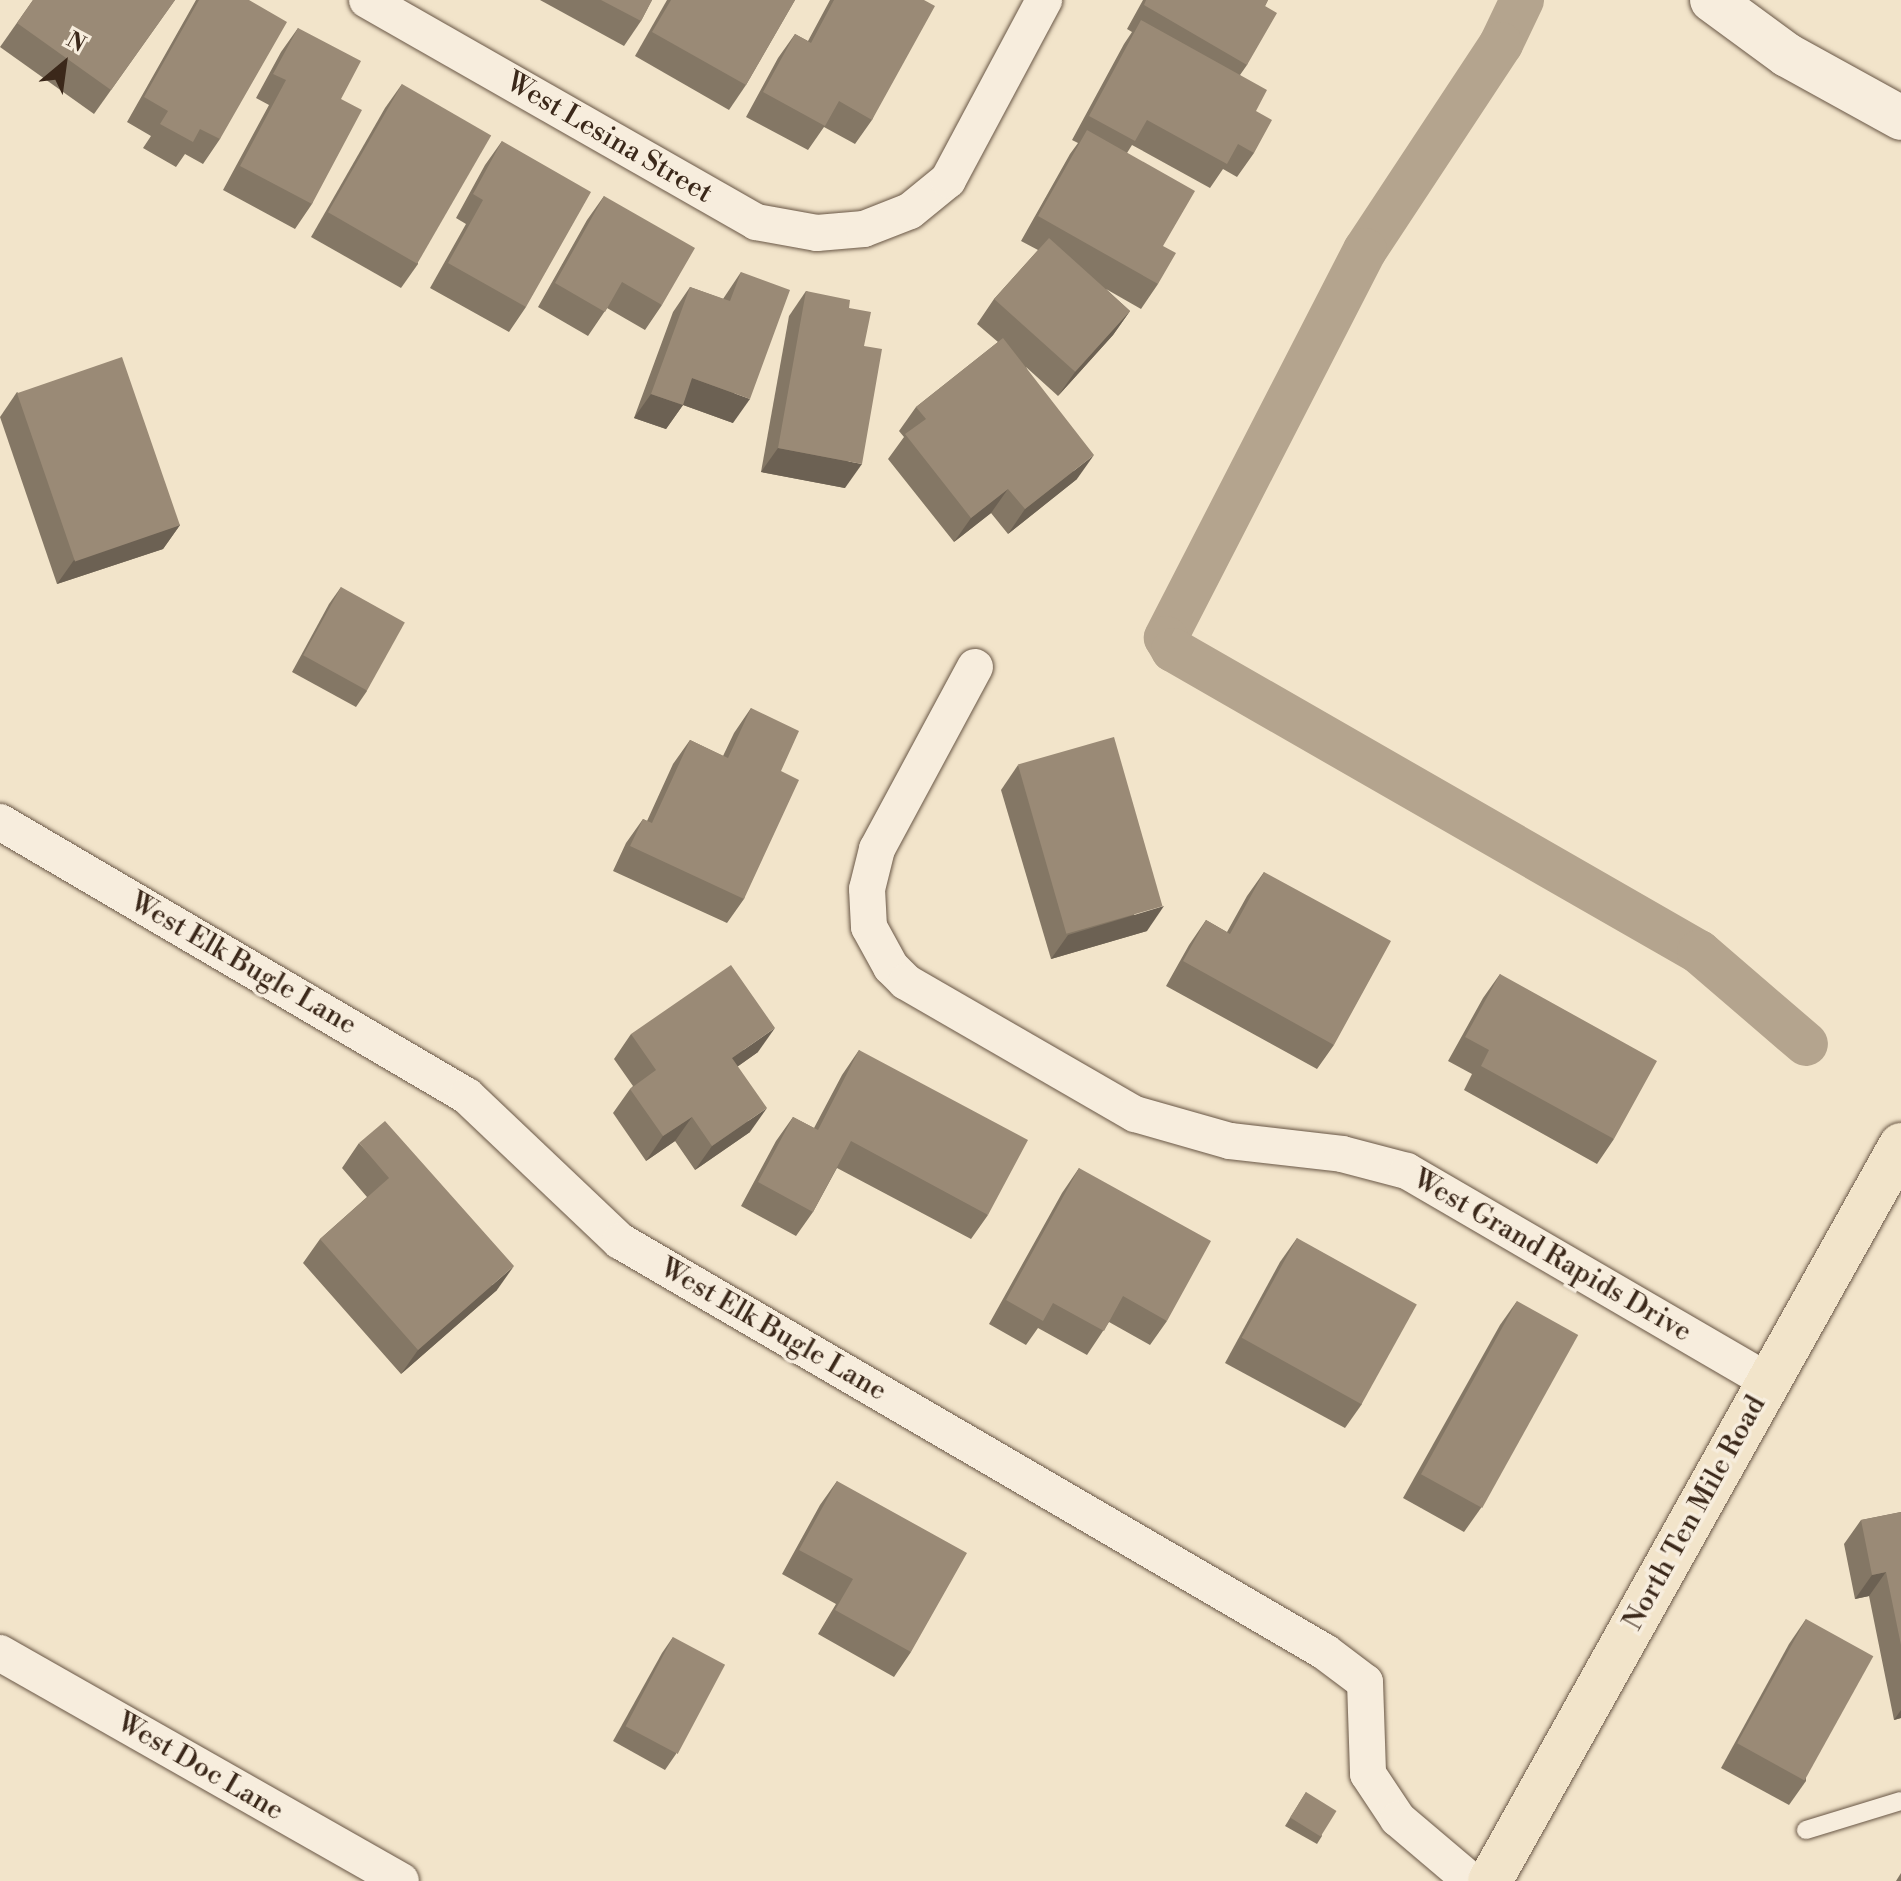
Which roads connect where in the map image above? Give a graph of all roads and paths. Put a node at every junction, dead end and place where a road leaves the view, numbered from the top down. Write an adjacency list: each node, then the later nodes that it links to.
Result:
1 (367, 0): 2 (street, West Lesina Street)
2 (1044, 0)
3 (1712, 0): 4 (street)
4 (1901, 118)
5 (975, 667): 8 (street, West Grand Rapids Drive)
6 (0, 822): 13 (street, West Elk Bugle Lane)
7 (1901, 1145): 8 (main road, North Ten Mile Road)
8 (1769, 1382): 14 (main road, North Ten Mile Road)
9 (0, 1653): 12 (street, West Doc Lane)
10 (1901, 1801): 11 (lane)
11 (1806, 1830)
12 (401, 1881)
13 (1471, 1881)
14 (1490, 1881)

